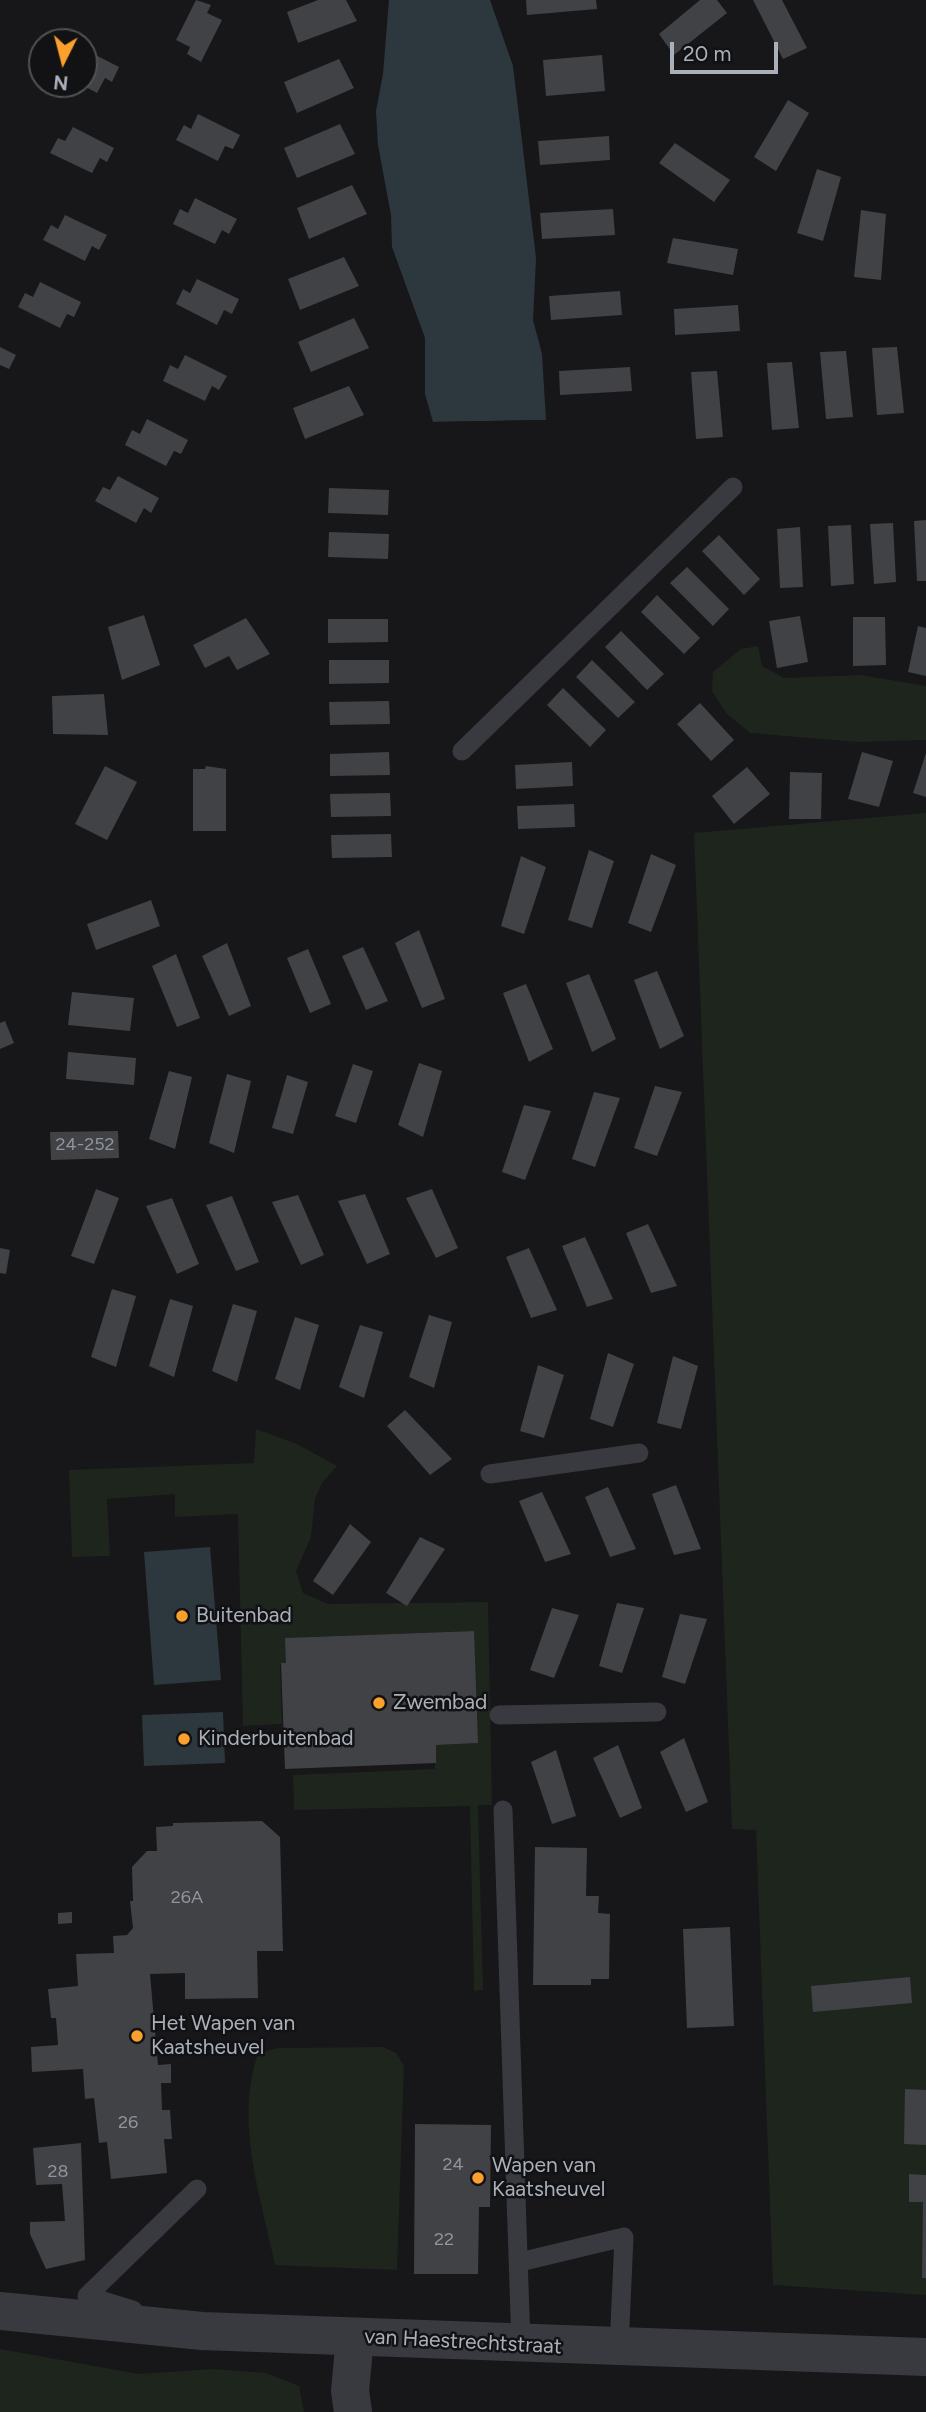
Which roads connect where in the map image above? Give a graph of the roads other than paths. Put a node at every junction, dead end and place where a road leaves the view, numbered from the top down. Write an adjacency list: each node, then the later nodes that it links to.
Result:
1 (733, 488): 2 (lane)
2 (462, 751)
3 (639, 1453): 4 (lane)
4 (490, 1474)
5 (657, 1712): 6 (lane)
6 (499, 1715)
7 (502, 1810): 9 (lane)
8 (197, 2189): 12 (lane)
9 (520, 2262): 13 (lane); 14 (lane)
10 (0, 2311): 12 (street, van Haestrechtstraat)
11 (355, 2337): 12 (street, van Haestrechtstraat); 13 (street, van Haestrechtstraat); 16 (street)
12 (203, 2342)
13 (521, 2345): 14 (street, van Haestrechtstraat)
14 (619, 2348): 15 (street, van Haestrechtstraat)
15 (926, 2357)
16 (353, 2412)

